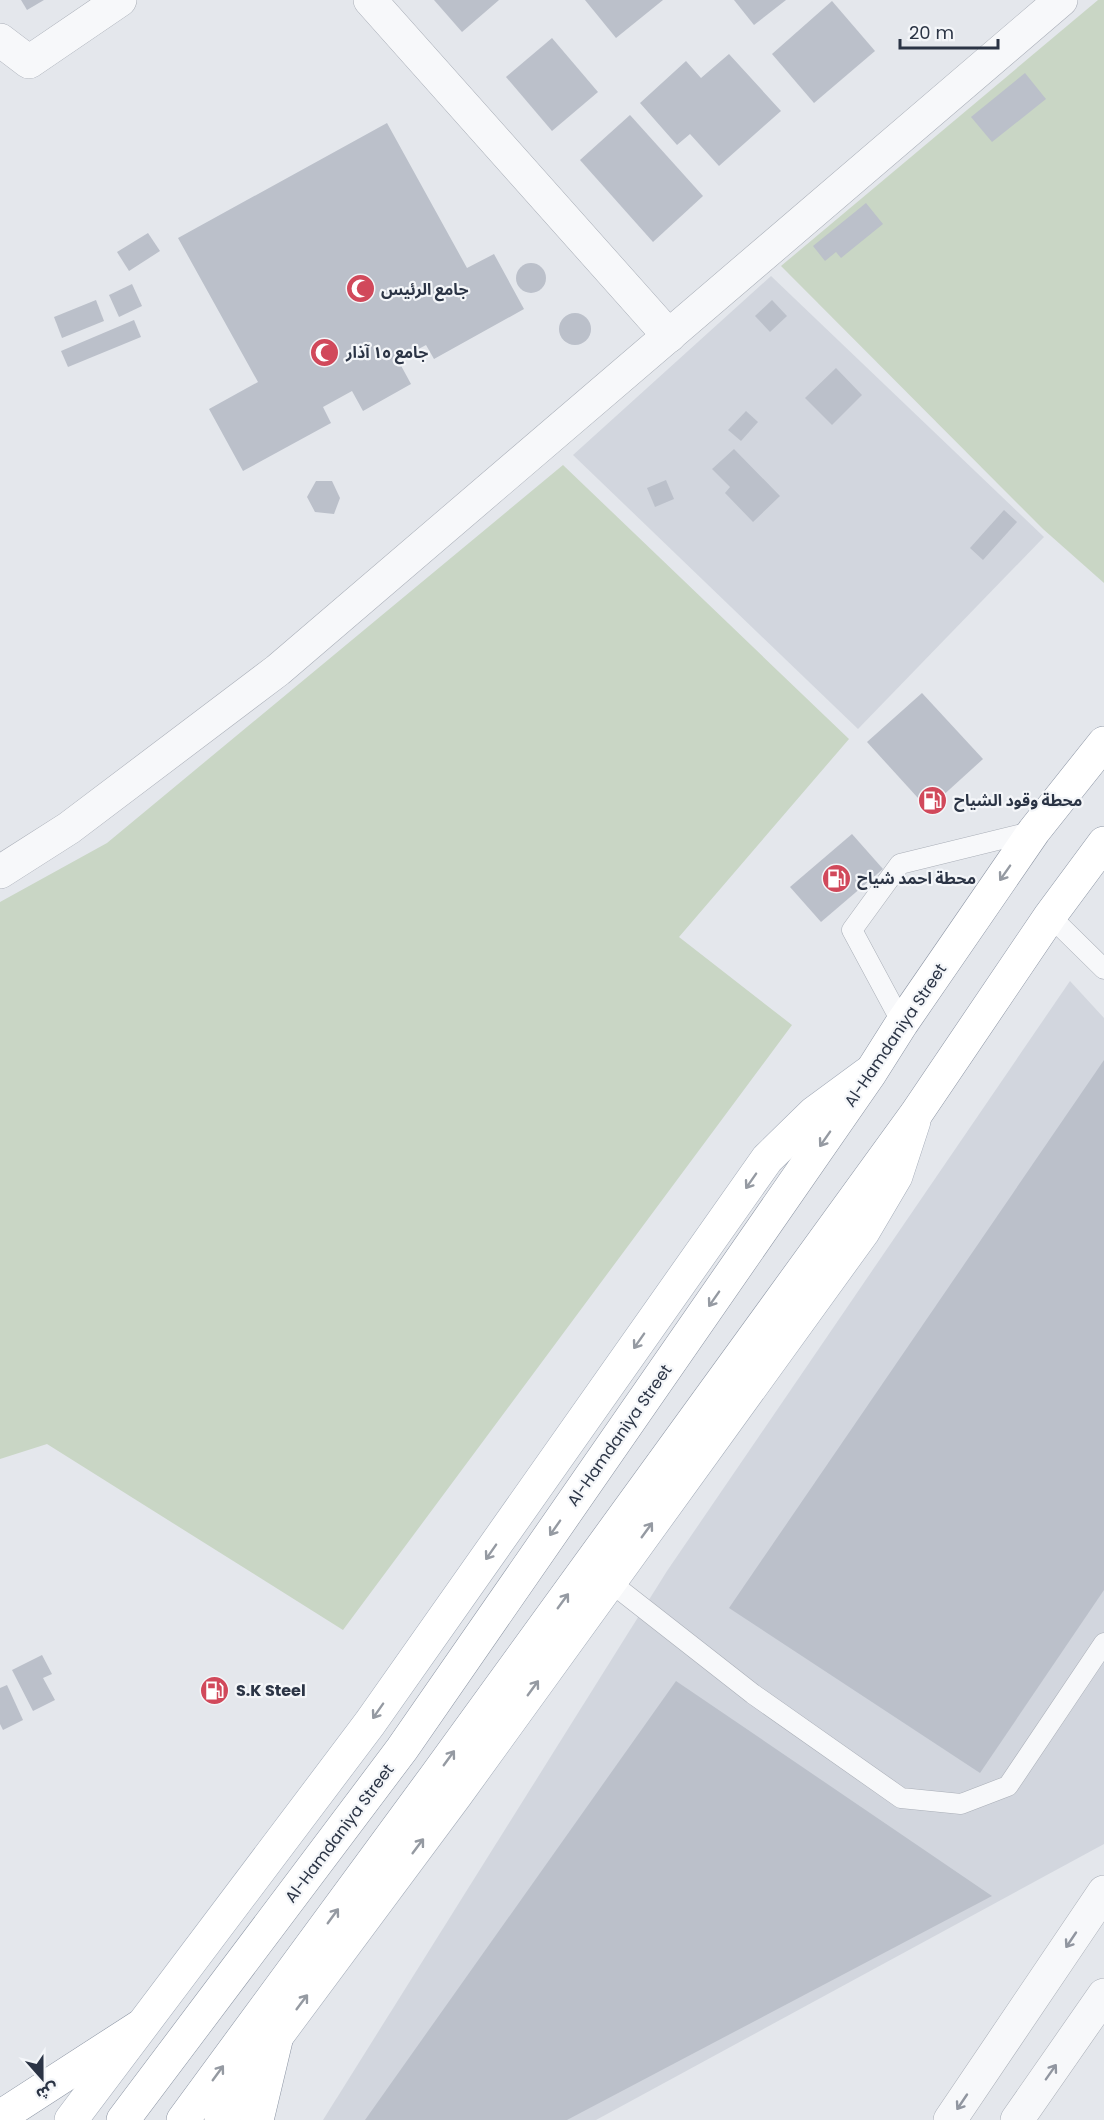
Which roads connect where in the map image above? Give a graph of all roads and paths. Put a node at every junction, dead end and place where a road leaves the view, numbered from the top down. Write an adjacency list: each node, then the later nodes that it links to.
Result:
1 (120, 0): 4 (street)
2 (370, 0): 5 (street)
3 (1061, 0): 5 (street)
4 (0, 40)
5 (669, 336): 9 (street)
6 (1104, 743): 7 (main road, Al-Hamdaniya Street)
7 (1034, 831): 12 (main road, Al-Hamdaniya Street, one-way to 12); 12 (lane)
8 (1104, 843): 10 (main road)
9 (0, 872)
10 (1050, 916): 11 (lane); 14 (main road)
11 (1104, 969)
12 (902, 1023): 13 (main road, Al-Hamdaniya Street)
13 (871, 1072): 19 (main road, one-way to 19); 23 (main road, Al-Hamdaniya Street, one-way to 23)
14 (916, 1114): 15 (main road, one-way to 14); 24 (main road, one-way to 14)
15 (610, 1582): 16 (lane); 20 (main road, one-way to 15)
16 (1104, 1643)
17 (1104, 1892): 27 (street, one-way to 27)
18 (1104, 1995): 28 (street, one-way to 18)
19 (139, 2027): 21 (main road); 22 (main road)
20 (277, 2036): 25 (main road); 26 (main road)
21 (0, 2117)
22 (71, 2120)
23 (123, 2120)
24 (183, 2120)
25 (221, 2120)
26 (257, 2120)
27 (950, 2120)
28 (1017, 2120)

